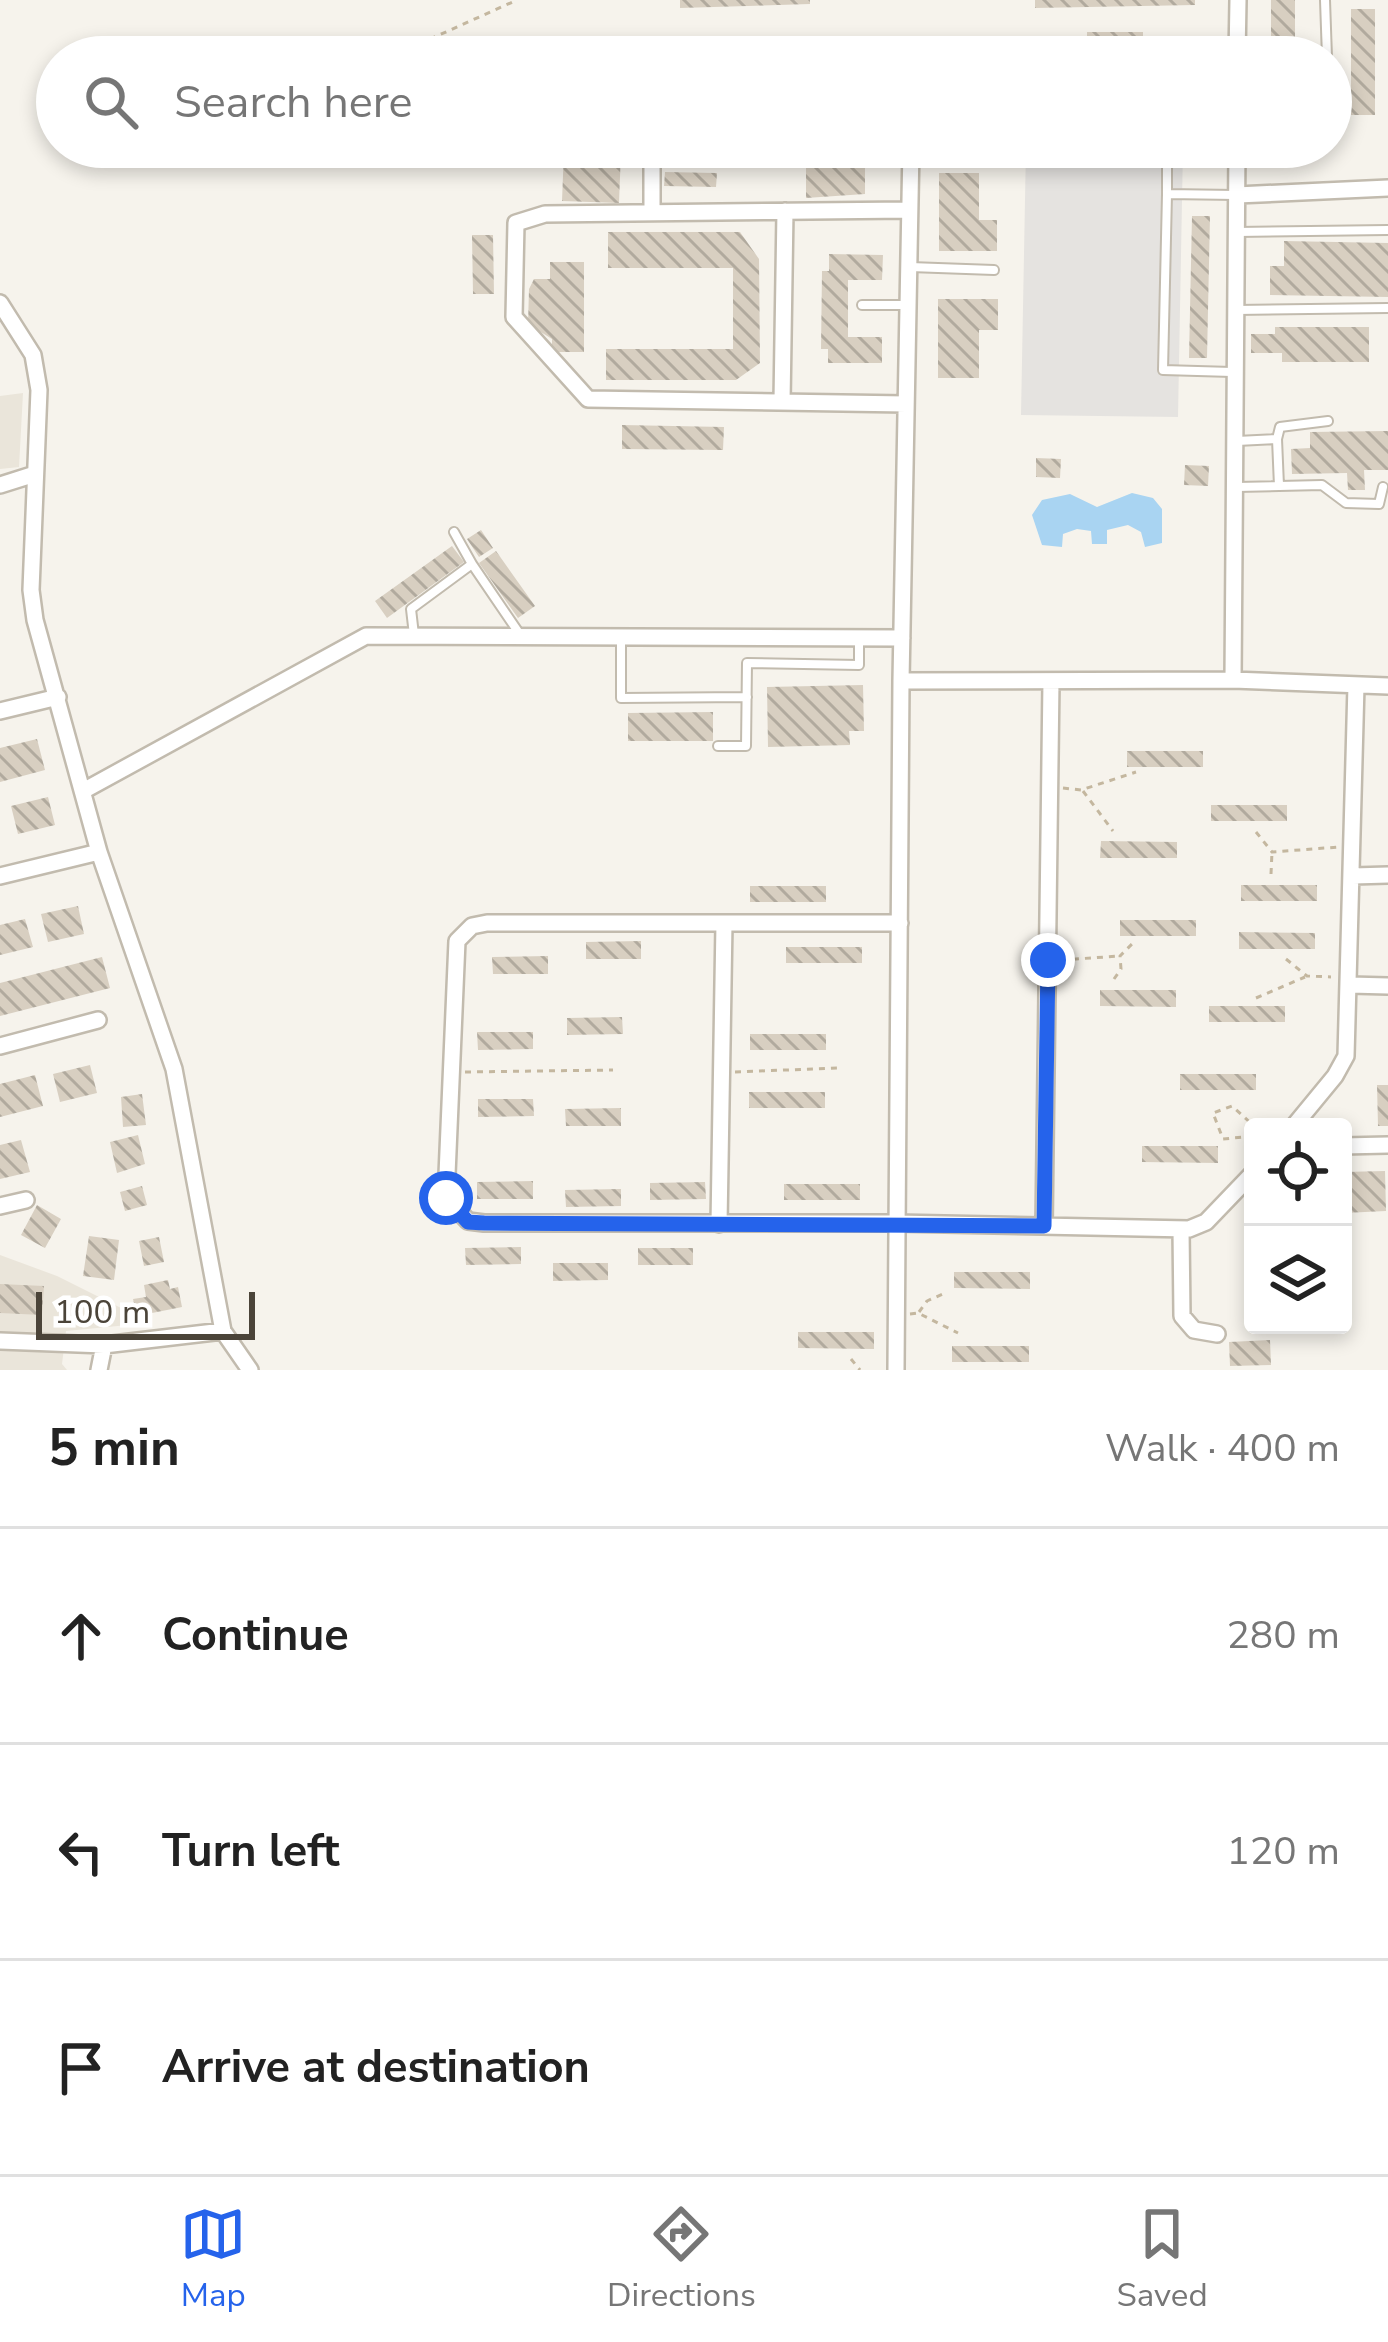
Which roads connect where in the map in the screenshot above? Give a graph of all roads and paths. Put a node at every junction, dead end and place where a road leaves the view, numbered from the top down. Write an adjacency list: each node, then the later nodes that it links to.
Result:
1 (517, 0): 4 (path)
2 (1238, 0): 5 (street)
3 (1325, 0): 6 (lane)
4 (439, 36)
5 (1238, 36)
6 (1326, 36)
7 (652, 168): 16 (street)
8 (910, 168): 14 (street)
9 (1167, 168): 12 (lane)
10 (1238, 168): 13 (street)
11 (1388, 188): 13 (street)
12 (1167, 194): 13 (lane); 26 (lane)
13 (1238, 195): 18 (street)
14 (909, 210): 15 (street); 19 (street)
15 (785, 211): 16 (street); 27 (street)
16 (652, 213): 27 (street)
17 (1388, 230): 18 (lane)
18 (1237, 232): 25 (street)
19 (908, 267): 20 (lane); 23 (street)
20 (994, 270)
21 (0, 303): 32 (street)
22 (862, 305): 23 (lane)
23 (908, 305): 28 (street)
24 (1388, 308): 25 (lane)
25 (1236, 310): 26 (street)
26 (1236, 372): 31 (street)
27 (782, 402): 28 (street)
28 (906, 404): 43 (street)
29 (1328, 421): 30 (lane)
30 (1277, 439): 31 (lane); 34 (lane)
31 (1235, 441): 35 (street)
32 (35, 473): 33 (street); 49 (street)
33 (0, 485)
34 (1279, 486): 35 (lane); 36 (lane)
35 (1235, 487): 44 (street)
36 (1383, 487)
37 (454, 532): 38 (lane)
38 (472, 564): 39 (lane); 40 (lane)
39 (414, 636): 40 (street); 55 (street)
40 (522, 637): 41 (street)
41 (622, 638): 42 (street); 50 (lane)
42 (859, 638): 43 (street); 50 (lane)
43 (902, 638): 45 (street)
44 (1233, 680): 46 (street); 47 (street)
45 (901, 681): 46 (street); 67 (street)
46 (1051, 681): 54 (street)
47 (1356, 685): 48 (street); 59 (street)
48 (1388, 686)
49 (58, 697): 51 (street); 55 (street)
50 (747, 697): 52 (lane)
51 (0, 711)
52 (718, 746)
53 (1136, 772): 56 (path)
54 (1050, 787): 56 (path); 71 (street)
55 (83, 790): 60 (street)
56 (1082, 790): 57 (path)
57 (1114, 831)
58 (1256, 832): 61 (path)
59 (1353, 846): 61 (path); 65 (street)
60 (99, 851): 64 (street); 98 (street)
61 (1272, 851): 62 (path)
62 (1271, 874)
63 (1388, 875): 65 (street)
64 (0, 876)
65 (1353, 876): 74 (street)
66 (724, 922): 67 (street); 81 (street); 82 (street)
67 (900, 922): 91 (street)
68 (1134, 942): 69 (path)
69 (1120, 956): 71 (path); 73 (path)
70 (1286, 959): 72 (path)
71 (1048, 960): 93 (street)
72 (1307, 976): 74 (path); 76 (path)
73 (1114, 979)
74 (1351, 982): 75 (street); 84 (street)
75 (1388, 986)
76 (1256, 998)
77 (98, 1020): 78 (street)
78 (0, 1046)
79 (837, 1068): 82 (path)
80 (613, 1070): 81 (path)
81 (452, 1072): 92 (street)
82 (722, 1072): 92 (street)
83 (1246, 1118): 85 (path)
84 (1300, 1118)
85 (1244, 1137)
86 (1388, 1145): 87 (street)
87 (1352, 1146)
88 (1244, 1182): 94 (street)
89 (26, 1200): 90 (street)
90 (0, 1206)
91 (896, 1223): 92 (street); 93 (street); 97 (street)
92 (718, 1224)
93 (1044, 1226): 94 (street)
94 (1181, 1229): 100 (street)
95 (945, 1293): 96 (path)
96 (918, 1313): 97 (path); 99 (path)
97 (896, 1314): 107 (street)
98 (223, 1331): 102 (street); 105 (street)
99 (958, 1333)
100 (1217, 1334)
101 (0, 1341): 102 (street)
102 (104, 1345): 104 (street)
103 (851, 1360): 106 (path)
104 (99, 1370)
105 (250, 1370)
106 (860, 1370)
107 (896, 1370)

